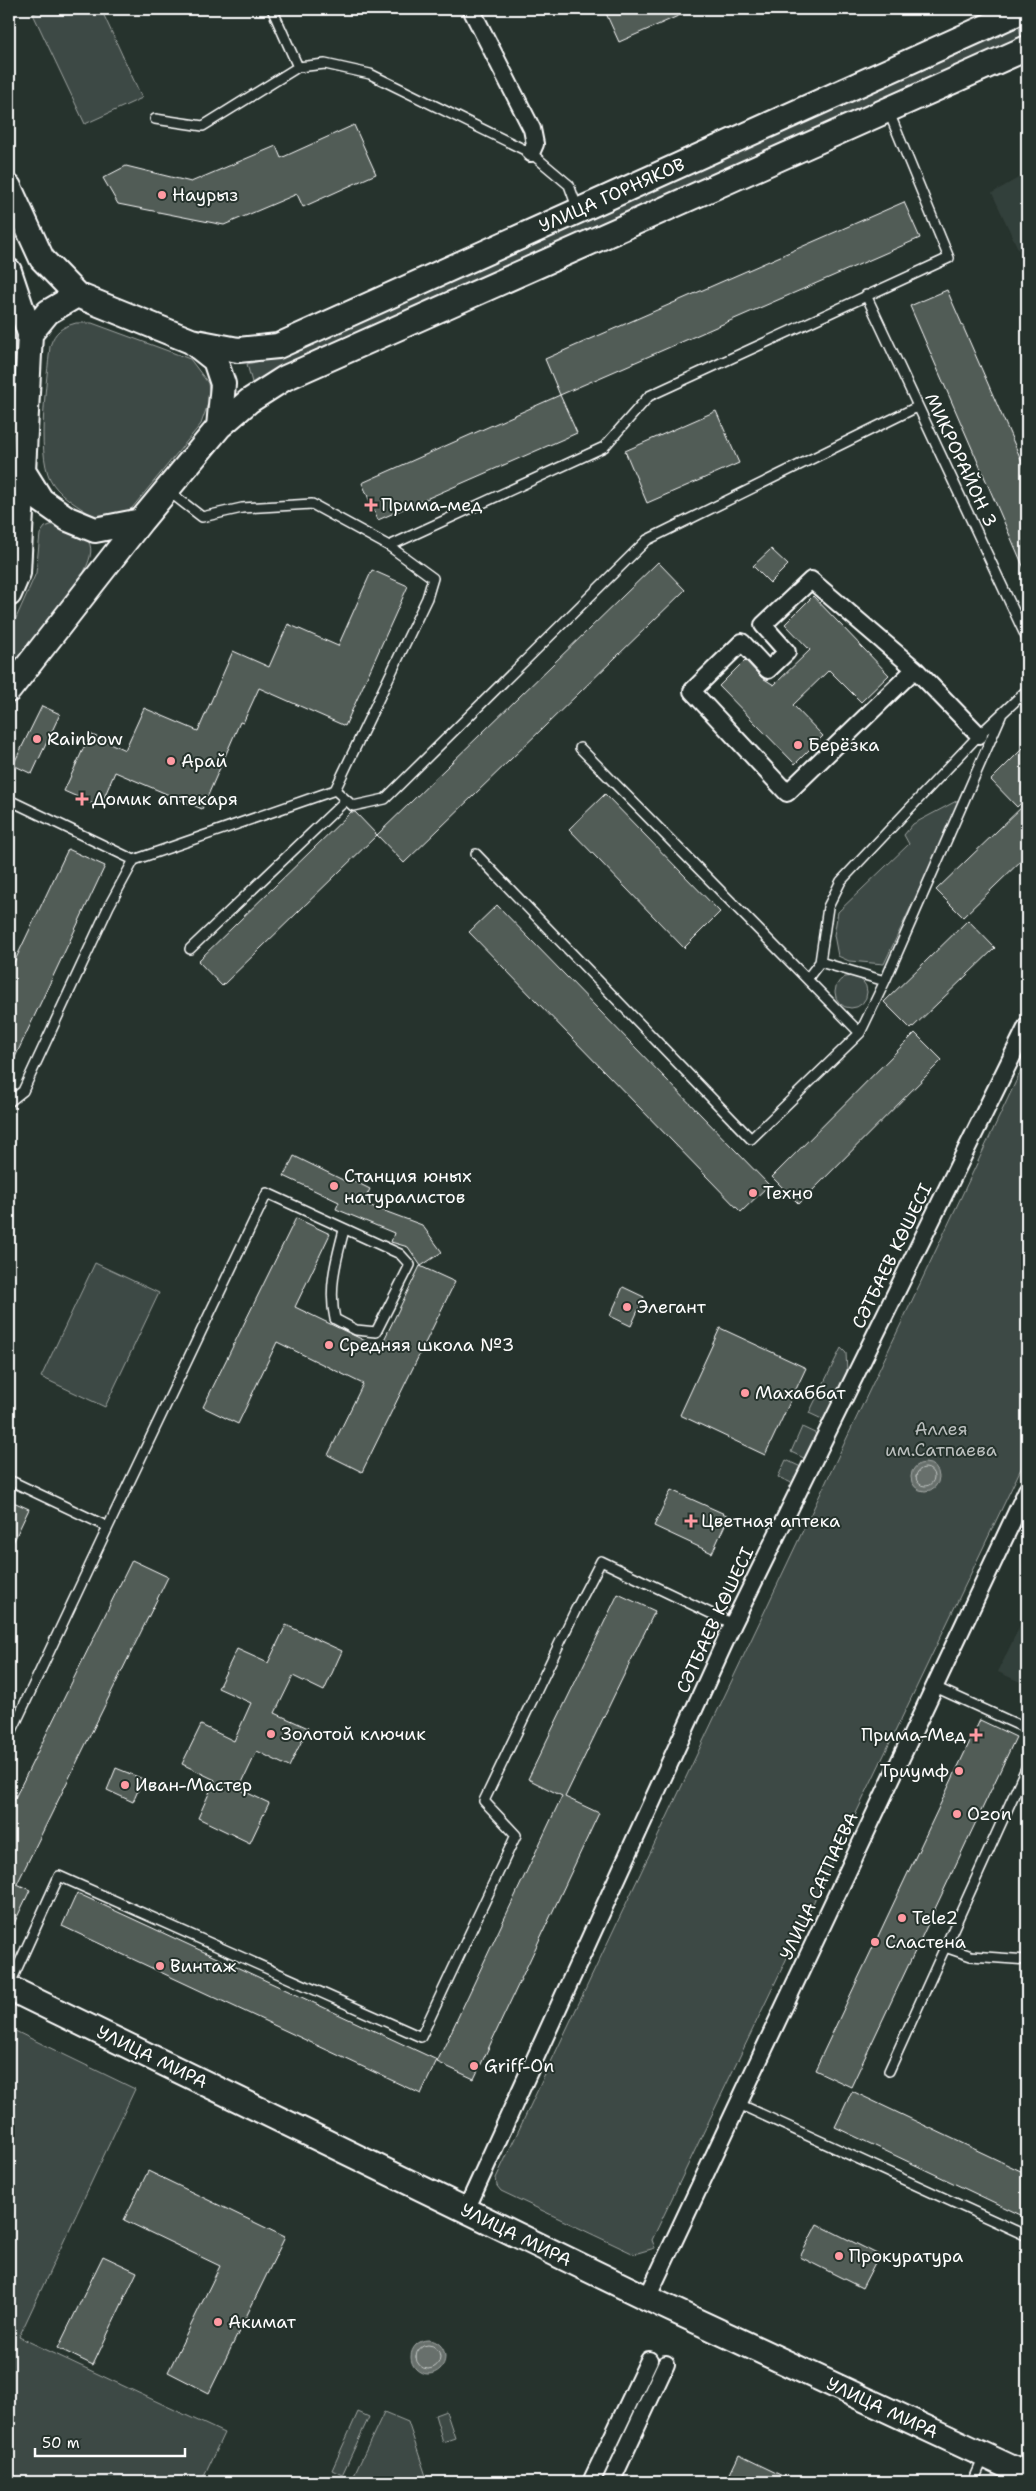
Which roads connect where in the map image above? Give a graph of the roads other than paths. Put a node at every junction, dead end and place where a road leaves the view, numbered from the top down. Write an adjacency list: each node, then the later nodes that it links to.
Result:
1 (272, 9): 5 (lane)
2 (471, 9): 8 (street)
3 (1026, 9): 10 (street, УЛИЦА ГОРНЯКОВ)
4 (1027, 48): 6 (street, УЛИЦА ГОРНЯКОВ)
5 (298, 67): 7 (lane); 8 (lane)
6 (888, 110): 12 (lane); 17 (street, УЛИЦА ГОРНЯКОВ)
7 (155, 119)
8 (531, 153): 10 (lane)
9 (9, 188): 13 (street)
10 (578, 211): 15 (street, УЛИЦА ГОРНЯКОВ)
11 (9, 271): 14 (street)
12 (866, 294): 16 (lane, МИКРОРАЙОН 3); 21 (lane)
13 (77, 296): 14 (street); 15 (street)
14 (30, 334): 18 (street)
15 (191, 342): 17 (street)
16 (917, 407): 23 (lane, МИКРОРАЙОН 3); 32 (lane)
17 (218, 427): 19 (street, УЛИЦА ГОРНЯКОВ)
18 (19, 471): 20 (street); 22 (street)
19 (166, 490): 20 (street, УЛИЦА ГОРНЯКОВ); 21 (lane)
20 (141, 521): 25 (street, УЛИЦА ГОРНЯКОВ)
21 (389, 546): 30 (lane)
22 (9, 594)
23 (1027, 639)
24 (915, 669): 24 (street); 28 (street)
25 (9, 690)
26 (1027, 690): 27 (lane)
27 (1004, 710): 28 (lane); 38 (lane)
28 (979, 735): 36 (lane)
29 (580, 748): 37 (lane)
30 (334, 790): 32 (lane); 34 (lane)
31 (9, 800): 34 (lane)
32 (346, 800): 35 (lane)
33 (476, 854): 40 (lane)
34 (134, 860): 41 (lane)
35 (190, 949)
36 (820, 962): 37 (lane); 38 (lane)
37 (807, 979): 40 (lane)
38 (886, 981): 40 (lane)
39 (1027, 1026): 46 (street, СӘТБАЕВ КӨШЕСІ)
40 (860, 1033)
41 (9, 1102)
42 (344, 1230): 42 (lane); 45 (lane)
43 (9, 1480): 45 (lane)
44 (1027, 1490): 47 (street, УЛИЦА САТПАЕВА)
45 (108, 1527): 49 (lane)
46 (733, 1624): 53 (lane); 56 (street, СӘТБАЕВ КӨШЕСІ)
47 (934, 1687): 48 (lane); 55 (street, УЛИЦА САТПАЕВА)
48 (1027, 1729)
49 (9, 1737)
50 (1027, 1766): 51 (lane)
51 (945, 1947): 52 (lane); 54 (lane)
52 (1027, 1960)
53 (9, 1987): 56 (street, УЛИЦА МИРА)
54 (889, 2071)
55 (739, 2104): 57 (lane); 58 (street, УЛИЦА САТПАЕВА)
56 (466, 2210): 58 (street, УЛИЦА МИРА)
57 (1027, 2236)
58 (647, 2298): 61 (street, УЛИЦА МИРА)
59 (648, 2360): 63 (street)
60 (666, 2364): 64 (street)
61 (984, 2456): 62 (street, УЛИЦА МИРА); 65 (lane)
62 (1027, 2475)
63 (591, 2482)
64 (611, 2482)
65 (973, 2482)

